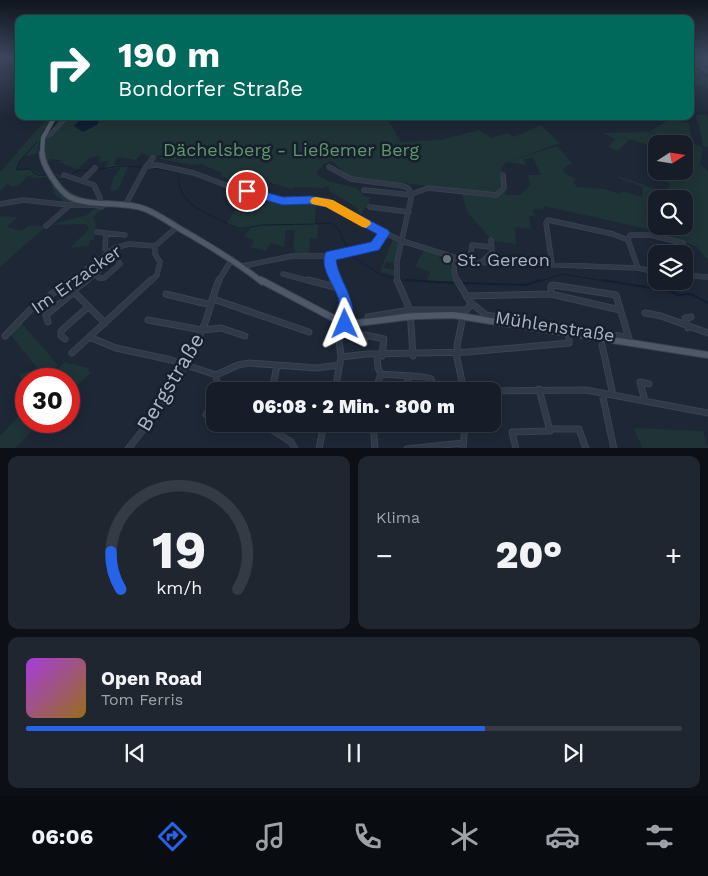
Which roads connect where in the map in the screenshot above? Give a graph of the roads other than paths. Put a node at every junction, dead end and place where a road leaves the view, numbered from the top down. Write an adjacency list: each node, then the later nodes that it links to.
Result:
1 (53, 120): 3 (main road)
2 (64, 120): 3 (street)
3 (42, 138): 13 (main road)
4 (153, 158): 6 (street)
5 (329, 166): 12 (street)
6 (146, 167): 15 (street); 23 (street)
7 (94, 169): 10 (street)
8 (503, 175): 12 (street)
9 (67, 176): 10 (street)
10 (82, 181): 13 (street)
11 (364, 190): 12 (street)
12 (412, 195): 18 (street)
13 (103, 203): 15 (main road); 16 (street)
14 (0, 204): 16 (street)
15 (126, 204): 20 (main road)
16 (70, 205): 19 (street)
17 (370, 207): 18 (street)
18 (409, 212): 28 (street)
19 (46, 226)
20 (177, 227): 31 (street); 36 (main road)
21 (97, 232): 22 (street)
22 (106, 233): 24 (street); 33 (street)
23 (384, 233): 28 (street); 34 (street)
24 (125, 235)
25 (470, 240): 30 (street)
26 (490, 240): 32 (street)
27 (628, 240): 29 (street); 39 (street); 41 (street)
28 (402, 241): 35 (street); 57 (street)
29 (683, 244)
30 (473, 245): 32 (street); 37 (street)
31 (155, 246): 33 (street, Im Erzacker); 66 (street)
32 (492, 247): 38 (street)
33 (110, 251): 44 (street); 72 (street, Im Erzacker)
34 (330, 256): 40 (street); 48 (street)
35 (456, 258): 37 (street); 52 (street, Mühlenstraße)
36 (232, 259): 40 (main road); 53 (street, Bergstraße)
37 (470, 262): 38 (street)
38 (481, 263): 39 (street)
39 (552, 264): 41 (street)
40 (242, 266): 65 (main road)
41 (638, 268): 43 (street)
42 (101, 269): 44 (street)
43 (648, 270)
44 (95, 274): 49 (street)
45 (283, 274): 48 (street)
46 (693, 276): 47 (street)
47 (708, 277)
48 (339, 288): 65 (street)
49 (74, 292): 56 (street); 64 (street)
50 (166, 294): 55 (street)
51 (551, 294): 52 (street); 58 (street); 58 (street)
52 (466, 296): 54 (street, Mühlenstraße)
53 (213, 299): 55 (street, Bergstraße); 69 (street)
54 (472, 304): 57 (street); 77 (street, Mühlenstraße)
55 (211, 305): 68 (street, Bergstraße)
56 (88, 307): 66 (street); 75 (street)
57 (410, 310): 60 (street); 83 (street)
58 (620, 310): 77 (street)
59 (646, 313): 67 (street)
60 (368, 317)
61 (691, 317): 67 (street)
62 (148, 320): 68 (street)
63 (462, 321): 80 (street)
64 (48, 322)
65 (346, 322): 70 (main road, bridge); 84 (street)
66 (105, 323): 74 (street)
67 (688, 328): 71 (street)
68 (202, 330): 73 (street); 85 (street, Bergstraße)
69 (309, 332)
70 (569, 333): 77 (main road); 80 (street)
71 (708, 333)
72 (5, 336)
73 (245, 336)
74 (89, 337): 79 (street); 85 (street)
75 (65, 340)
76 (364, 341): 82 (street)
77 (630, 342): 81 (main road)
78 (602, 345): 102 (street)
79 (72, 353)
80 (457, 353): 83 (street); 97 (street)
81 (708, 355)
82 (379, 356): 83 (street); 84 (street); 88 (street)
83 (413, 356)
84 (341, 357): 87 (street)
85 (186, 364): 89 (street); 111 (street, Bergstraße)
86 (277, 365): 87 (street); 89 (street); 92 (street)
87 (339, 365): 93 (street)
88 (381, 374): 90 (street); 94 (street)
89 (216, 375): 91 (street)
90 (407, 377): 95 (street); 96 (street)
91 (217, 382)
92 (274, 382)
93 (336, 382)
94 (378, 382)
95 (408, 382)
96 (431, 382)
97 (462, 382)
98 (649, 384): 103 (street)
99 (539, 389): 100 (street); 101 (street); 105 (street)
100 (501, 390)
101 (602, 393): 102 (street); 118 (street)
102 (612, 395): 103 (street)
103 (645, 401): 104 (street)
104 (708, 413)
105 (550, 430): 116 (street); 117 (street)
106 (275, 432): 112 (street)
107 (322, 432): 113 (street)
108 (374, 432): 114 (street)
109 (464, 432): 110 (street)
110 (463, 446): 115 (street)
111 (128, 448)
112 (295, 448)
113 (319, 448)
114 (375, 448)
115 (406, 448)
116 (516, 448)
117 (586, 448)
118 (614, 448)

